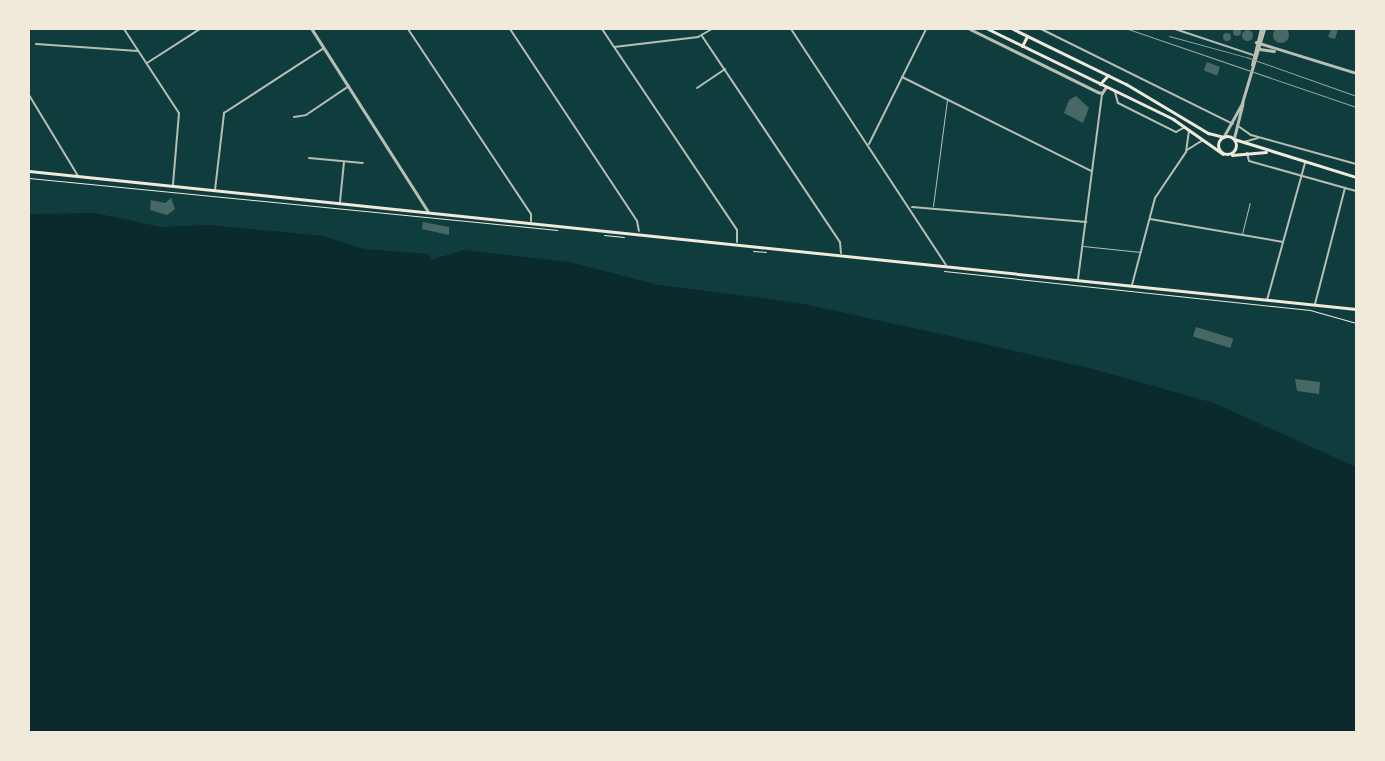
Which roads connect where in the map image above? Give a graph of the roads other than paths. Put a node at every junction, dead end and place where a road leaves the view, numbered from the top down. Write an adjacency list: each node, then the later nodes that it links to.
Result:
1 (124, 29): 26 (street)
2 (200, 29): 29 (street)
3 (312, 29): 23 (street)
4 (408, 29): 81 (street)
5 (510, 29): 83 (street)
6 (602, 29): 22 (street)
7 (712, 29): 16 (street)
8 (791, 29): 56 (street)
9 (926, 29): 34 (street)
10 (970, 29): 40 (street)
11 (988, 29): 21 (main road)
12 (1013, 29): 17 (main road)
13 (1041, 29): 47 (street)
14 (1175, 29): 28 (street)
15 (1262, 29): 18 (street); 20 (street)
16 (702, 36): 22 (street); 31 (street)
17 (1026, 36): 21 (main road); 33 (main road)
18 (1256, 42): 20 (street); 24 (street)
19 (36, 44): 26 (street)
20 (1261, 44): 25 (street); 27 (street)
21 (1022, 46): 35 (main road)
22 (614, 47): 85 (street)
23 (324, 48): 36 (street); 73 (street)
24 (1254, 48): 25 (street); 28 (street)
25 (1260, 49): 27 (street); 30 (street)
26 (138, 51): 29 (street)
27 (1276, 51): 32 (street)
28 (1253, 54): 30 (street)
29 (147, 63): 71 (street)
30 (1252, 67): 45 (street)
31 (725, 69): 38 (street); 89 (street)
32 (1356, 72)
33 (1108, 75): 35 (main road); 37 (main road); 51 (main road)
34 (902, 77): 44 (street); 56 (street)
35 (1100, 84): 37 (main road); 40 (street)
36 (349, 86): 46 (street); 79 (street)
37 (1106, 87): 39 (main road); 41 (street)
38 (697, 88)
39 (1115, 91): 49 (main road); 49 (street)
40 (1098, 92): 41 (street); 43 (street)
41 (1102, 93): 43 (street)
42 (29, 95): 69 (street)
43 (1100, 99): 67 (street)
44 (947, 100): 67 (street); 77 (lane)
45 (1242, 103): 47 (street); 48 (street)
46 (294, 117)
47 (1233, 124): 48 (street); 51 (street)
48 (1238, 126): 52 (street); 53 (street)
49 (1185, 127): 50 (main road)
50 (1189, 130): 54 (main road); 57 (street)
51 (1224, 136): 53 (main road); 60 (main road)
52 (1261, 137): 55 (street); 65 (street)
53 (1234, 139): 55 (main road); 60 (main road)
54 (1203, 140): 57 (street); 60 (main road)
55 (1243, 142): 58 (main road)
56 (868, 144): 78 (street)
57 (1186, 152): 80 (street)
58 (1267, 152): 59 (main road); 63 (main road)
59 (1247, 153): 60 (main road); 68 (street)
60 (1225, 154)
61 (309, 158): 62 (street)
62 (344, 162): 64 (street); 75 (street)
63 (1305, 162): 68 (street); 70 (main road)
64 (363, 163)
65 (1356, 164)
66 (29, 171): 69 (main road)
67 (1091, 171): 82 (street)
68 (1301, 175): 72 (street); 86 (street)
69 (78, 176): 71 (main road)
70 (1356, 176)
71 (173, 185): 73 (main road)
72 (1345, 188): 74 (street); 94 (street)
73 (215, 190): 75 (main road)
74 (1356, 190)
75 (340, 202): 79 (main road)
76 (1250, 203): 84 (lane)
77 (933, 206): 78 (street); 82 (street)
78 (911, 207): 90 (street)
79 (428, 211): 81 (main road)
80 (1150, 219): 84 (street); 88 (street)
81 (531, 221): 83 (main road)
82 (1086, 222): 87 (street)
83 (639, 231): 85 (main road)
84 (1242, 235): 86 (street)
85 (737, 242): 89 (main road)
86 (1283, 242): 93 (street)
87 (1083, 246): 88 (lane); 91 (street)
88 (1142, 252): 92 (street)
89 (841, 253): 90 (main road)
90 (946, 265): 91 (main road)
91 (1078, 279): 92 (main road)
92 (1132, 285): 93 (main road)
93 (1267, 300): 94 (main road)
94 (1314, 305): 95 (main road)
95 (1356, 309)

